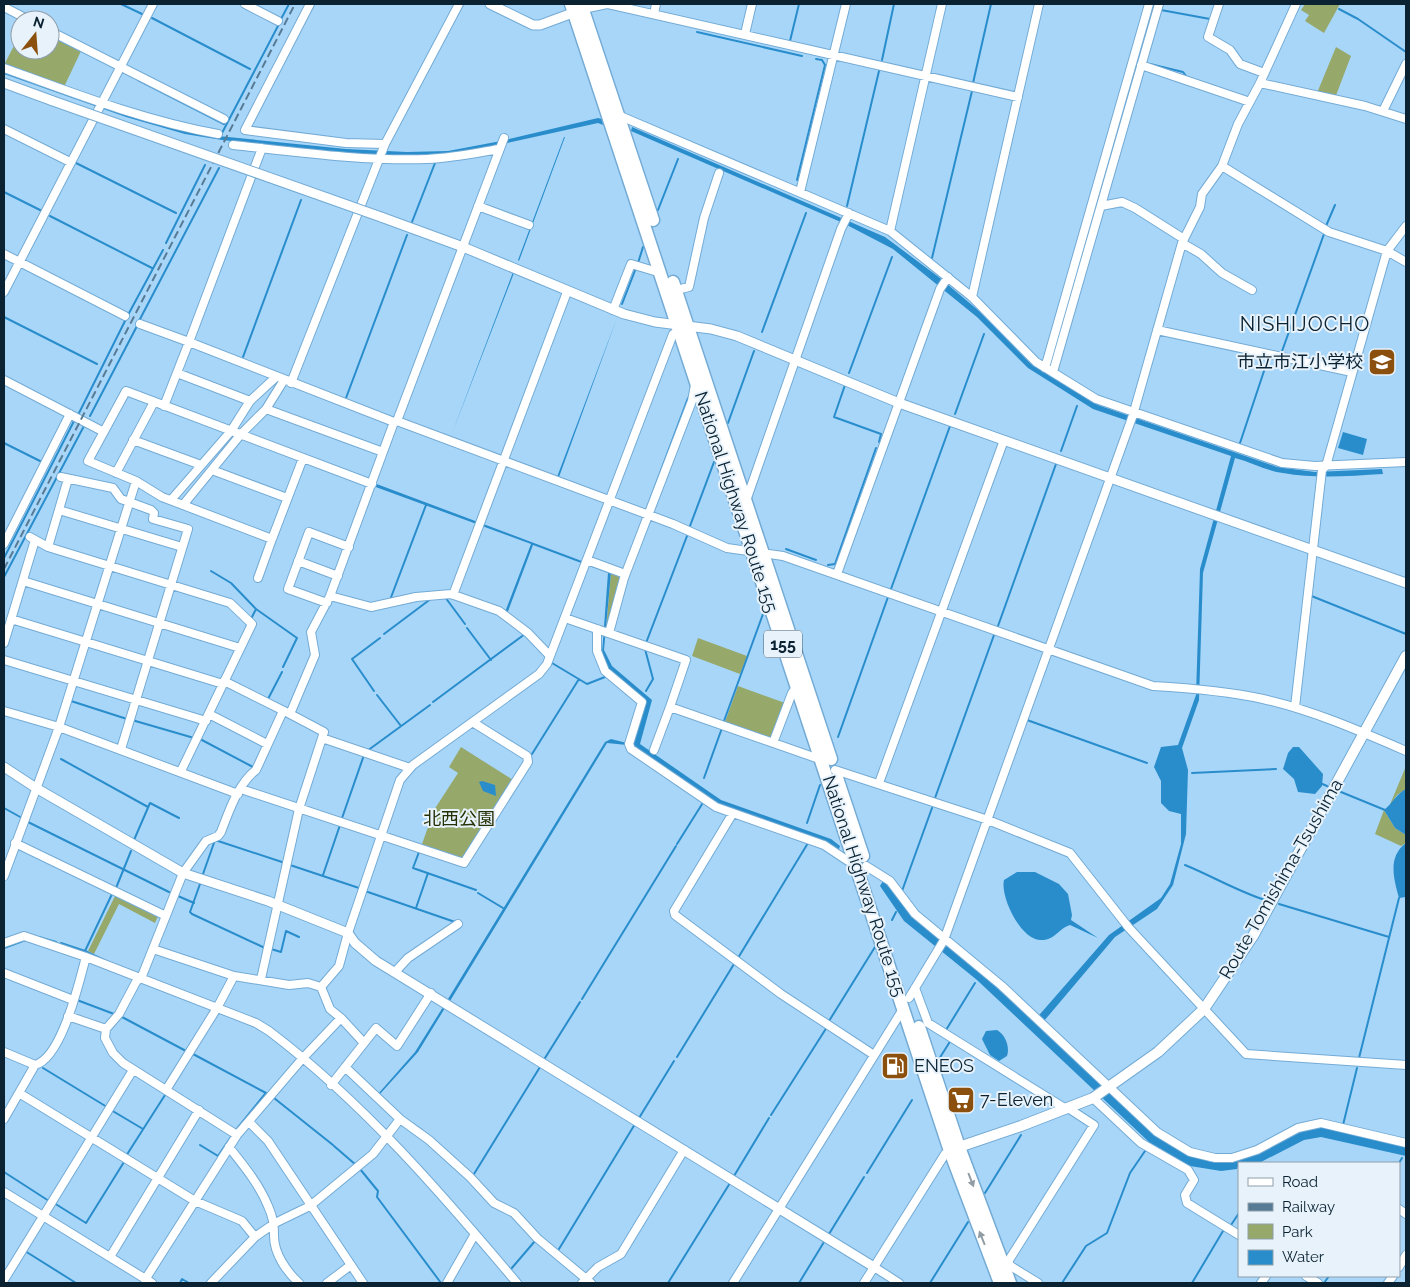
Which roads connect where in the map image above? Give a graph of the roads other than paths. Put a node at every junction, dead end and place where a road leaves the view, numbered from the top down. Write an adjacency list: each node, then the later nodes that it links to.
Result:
1 (153, 4): 24 (street)
2 (245, 4): 18 (street)
3 (310, 4): 39 (street)
4 (459, 4): 39 (street)
5 (490, 4): 16 (street)
6 (608, 4): 16 (street); 17 (street)
7 (656, 4): 17 (street)
8 (752, 4): 19 (street)
9 (846, 4): 21 (street)
10 (942, 4): 27 (street)
11 (1039, 4): 30 (street)
12 (1149, 4): 73 (street)
13 (1159, 4): 23 (street)
14 (1219, 4): 26 (street)
15 (1296, 4): 26 (street)
16 (582, 6): 34 (highway, National Highway Route 155 / 155); 59 (highway, National Highway Route 155 / 155)
17 (654, 14): 19 (street)
18 (278, 21)
19 (745, 34): 21 (street)
20 (60, 36): 24 (street)
21 (834, 54): 27 (street); 46 (street)
22 (1406, 64): 33 (street)
23 (1141, 65): 31 (street); 48 (street)
24 (120, 67): 32 (street); 35 (street)
25 (4, 68): 32 (street)
26 (1264, 73): 29 (street)
27 (925, 76): 30 (street); 52 (street)
28 (4, 83): 54 (street, bridge)
29 (1260, 83): 31 (street); 33 (street)
30 (1018, 97): 65 (street)
31 (1250, 102): 44 (street)
32 (101, 104): 38 (street); 43 (street)
33 (1383, 111): 36 (street)
34 (618, 115): 46 (street); 61 (highway, National Highway Route 155 / 155)
35 (224, 119)
36 (1406, 119)
37 (4, 129): 43 (street)
38 (218, 134)
39 (384, 144): 42 (street)
40 (233, 145): 41 (street)
41 (262, 148): 42 (street); 71 (street)
42 (379, 158): 47 (street); 78 (street)
43 (70, 162): 57 (street)
44 (1222, 166): 53 (street); 55 (street)
45 (719, 172): 61 (street)
46 (800, 192): 49 (street)
47 (478, 206): 50 (street); 54 (street)
48 (1101, 206): 53 (street); 73 (street)
49 (849, 214): 52 (street); 72 (street)
50 (530, 225)
51 (1406, 226): 55 (street)
52 (890, 232): 60 (street)
53 (1183, 241): 62 (street); 70 (street)
54 (463, 247): 64 (street); 86 (street)
55 (1387, 251): 58 (street); 74 (street)
56 (4, 254): 57 (street)
57 (19, 262): 63 (street); 67 (street)
58 (1406, 262)
59 (661, 273): 66 (street); 69 (highway, National Highway Route 155 / 155)
60 (946, 279): 65 (street); 81 (street)
61 (676, 290): 69 (highway, National Highway Route 155 / 155)
62 (1252, 290)
63 (4, 292)
64 (567, 292): 66 (street); 94 (street)
65 (972, 297): 73 (street)
66 (613, 310): 69 (street)
67 (124, 316)
68 (140, 324): 71 (street)
69 (681, 327): 72 (street); 76 (highway, National Highway Route 155 / 155); 105 (street); 106 (highway, National Highway Route 155 / 155)
70 (1158, 330): 74 (street); 84 (street)
71 (189, 342): 75 (street); 78 (street)
72 (794, 358): 81 (street); 106 (street)
73 (1049, 370): 84 (street)
74 (1352, 372): 97 (street)
75 (177, 373): 79 (street); 82 (street)
76 (696, 379): 110 (street); 120 (highway, National Highway Route 155 / 155)
77 (4, 380): 85 (street)
78 (284, 380): 79 (street); 83 (street); 86 (street)
79 (250, 401): 87 (street)
80 (154, 402): 82 (street); 88 (street); 90 (street)
81 (899, 403): 91 (street); 125 (street)
82 (164, 406): 87 (street)
83 (266, 408): 89 (street); 92 (street)
84 (1134, 413): 97 (street); 100 (street)
85 (70, 414): 88 (street); 112 (street)
86 (396, 421): 92 (street); 94 (street)
87 (231, 431): 89 (street); 96 (street)
88 (104, 432): 99 (street)
89 (241, 434): 93 (street); 98 (street)
90 (133, 440): 96 (street); 99 (street)
91 (1004, 440): 100 (street); 134 (street)
92 (383, 452): 102 (street)
93 (303, 458): 102 (street); 103 (street)
94 (504, 461): 105 (street); 131 (street)
95 (1406, 462): 97 (street)
96 (201, 465): 104 (street)
97 (1324, 468): 119 (street)
98 (212, 470): 103 (street); 108 (street)
99 (116, 473): 101 (street)
100 (1111, 478): 119 (street); 142 (street)
101 (136, 481): 104 (street); 107 (street)
102 (372, 484): 118 (street)
103 (287, 498): 114 (street)
104 (170, 500): 108 (street)
105 (609, 500): 110 (street); 122 (street)
106 (746, 501): 120 (highway, National Highway Route 155 / 155)
107 (129, 502): 109 (street); 113 (street); 117 (street)
108 (183, 505): 114 (street)
109 (59, 510): 113 (street); 116 (street)
110 (648, 514): 120 (street); 124 (street)
111 (4, 523): 112 (street)
112 (12, 527): 115 (street)
113 (120, 528): 117 (street); 123 (street)
114 (272, 539): 127 (street)
115 (4, 544)
116 (48, 547): 123 (street); 128 (street)
117 (182, 547): 130 (street)
118 (349, 547): 121 (street); 126 (street)
119 (1312, 550): 129 (street); 152 (street)
120 (758, 553): 125 (street); 149 (highway, National Highway Route 155 / 155); 168 (highway, National Highway Route 155 / 155)
121 (298, 561): 126 (street); 132 (street)
122 (586, 562): 124 (street); 135 (street)
123 (109, 566): 130 (street); 133 (street)
124 (625, 574): 138 (street)
125 (837, 574): 134 (street)
126 (338, 576): 132 (street)
127 (258, 578)
128 (23, 581): 133 (street); 136 (street)
129 (1406, 583)
130 (171, 585): 137 (street); 141 (street)
131 (453, 595): 132 (street); 143 (street)
132 (328, 600): 154 (street)
133 (97, 604): 137 (street); 140 (street)
134 (942, 611): 142 (street); 170 (street)
135 (565, 618): 138 (street); 143 (street)
136 (11, 619): 139 (street); 140 (street)
137 (160, 623): 141 (street); 146 (street)
138 (603, 631): 151 (street); 174 (street)
139 (4, 643)
140 (84, 643): 146 (street); 147 (street)
141 (240, 648): 148 (street)
142 (1049, 650): 152 (street); 175 (street)
143 (550, 656): 156 (street)
144 (1406, 656): 158 (main road, Route Tomishima-Tsushima)
145 (4, 660): 147 (street)
146 (148, 661): 148 (street); 150 (street)
147 (73, 681): 150 (street); 157 (street)
148 (224, 683): 154 (street); 155 (street)
149 (797, 686): 160 (street); 165 (highway, National Highway Route 155 / 155)
150 (136, 700): 155 (street); 162 (street)
151 (670, 707): 160 (street); 163 (street)
152 (1295, 708): 158 (street)
153 (4, 711): 157 (street)
154 (286, 713): 159 (street); 161 (street)
155 (207, 717): 161 (street); 169 (street)
156 (474, 723): 167 (street); 176 (street)
157 (59, 727): 162 (street); 171 (street)
158 (1364, 733): 164 (street); 200 (main road, Route Tomishima-Tsushima)
159 (322, 738): 167 (street); 173 (street)
160 (774, 743): 165 (street)
161 (267, 744): 172 (street)
162 (121, 749): 169 (street)
163 (654, 750)
164 (1406, 751)
165 (822, 760): 178 (highway, National Highway Route 155 / 155)
166 (4, 766): 171 (street)
167 (410, 768): 176 (street)
168 (835, 770): 170 (street); 178 (highway, National Highway Route 155 / 155)
169 (181, 771): 172 (street)
170 (879, 783): 175 (street)
171 (36, 788): 177 (street); 180 (street)
172 (240, 792): 173 (street); 180 (street)
173 (299, 809): 176 (street); 182 (street)
174 (733, 813): 178 (street); 206 (street)
175 (988, 820): 186 (street); 200 (street)
176 (381, 836): 185 (street)
177 (15, 843): 179 (street); 183 (street)
178 (861, 863): 186 (street); 197 (highway, National Highway Route 155 / 155)
179 (6, 864): 181 (street)
180 (183, 873): 182 (street); 183 (street)
181 (4, 876)
182 (276, 905): 185 (street); 194 (street)
183 (166, 916): 188 (street)
184 (458, 924): 191 (street)
185 (348, 933): 191 (street); 195 (street)
186 (944, 940): 197 (street); 213 (street)
187 (4, 943): 189 (street)
188 (153, 949): 192 (street); 193 (street)
189 (86, 957): 193 (street); 198 (street)
190 (4, 972): 198 (street)
191 (395, 972): 196 (street)
192 (234, 976): 194 (street); 199 (street)
193 (140, 979): 199 (street); 203 (street)
194 (262, 979): 195 (street)
195 (321, 987): 202 (street)
196 (431, 994): 204 (street); 228 (street)
197 (910, 998): 206 (street); 217 (street); 227 (highway, National Highway Route 155 / 155)
198 (73, 1000): 201 (street)
199 (218, 1008): 207 (street); 214 (street)
200 (1204, 1009): 209 (street); 213 (main road, Route Tomishima-Tsushima)
201 (68, 1016): 203 (street); 208 (street)
202 (341, 1018): 204 (street); 207 (street)
203 (106, 1029): 211 (street)
204 (364, 1043): 210 (street)
205 (4, 1052): 208 (street)
206 (874, 1056): 233 (street)
207 (302, 1059): 212 (street); 221 (street)
208 (35, 1065): 215 (street)
209 (1406, 1065)
210 (345, 1067): 212 (street); 220 (street)
211 (133, 1070): 214 (street); 224 (street)
212 (331, 1085): 223 (street)
213 (1110, 1087): 216 (main road, Route Tomishima-Tsushima); 225 (street)
214 (166, 1090): 218 (street)
215 (19, 1093): 219 (street); 224 (street)
216 (1093, 1098): 217 (main road, Route Tomishima-Tsushima); 237 (street)
217 (1067, 1109): 227 (main road, Route Tomishima-Tsushima); 241 (street)
218 (198, 1110): 222 (street); 229 (street)
219 (4, 1119)
220 (400, 1119): 223 (street); 245 (street)
221 (249, 1122): 222 (street); 232 (street)
222 (237, 1135): 226 (street)
223 (388, 1136): 232 (street); 236 (street)
224 (91, 1138): 229 (street); 234 (street)
225 (1406, 1142)
226 (229, 1147): 231 (street); 235 (street)
227 (955, 1149): 241 (highway, National Highway Route 155 / 155, one-way to 241); 242 (street); 255 (highway, National Highway Route 155 / 155, one-way to 227)
228 (684, 1150): 233 (street); 245 (street)
229 (157, 1178): 231 (street); 239 (street)
230 (4, 1192): 234 (street)
231 (195, 1201): 238 (street); 244 (street)
232 (310, 1206): 235 (street); 240 (street)
233 (779, 1209): 242 (street); 252 (street)
234 (42, 1216): 239 (street); 243 (street)
235 (275, 1223): 238 (street); 247 (street)
236 (475, 1234): 250 (street); 251 (street)
237 (1238, 1234)
238 (256, 1237): 246 (street)
239 (110, 1257): 244 (street)
240 (350, 1265): 248 (street); 249 (street)
241 (1006, 1266): 256 (highway, National Highway Route 155 / 155); 257 (street)
242 (874, 1268): 253 (street); 254 (street)
243 (4, 1282)
244 (148, 1282)
245 (586, 1282)
246 (211, 1283)
247 (299, 1283)
248 (327, 1283)
249 (363, 1283)
250 (446, 1283)
251 (517, 1283)
252 (733, 1283)
253 (864, 1283)
254 (899, 1283)
255 (1000, 1283)
256 (1010, 1283)
257 (1038, 1283)

